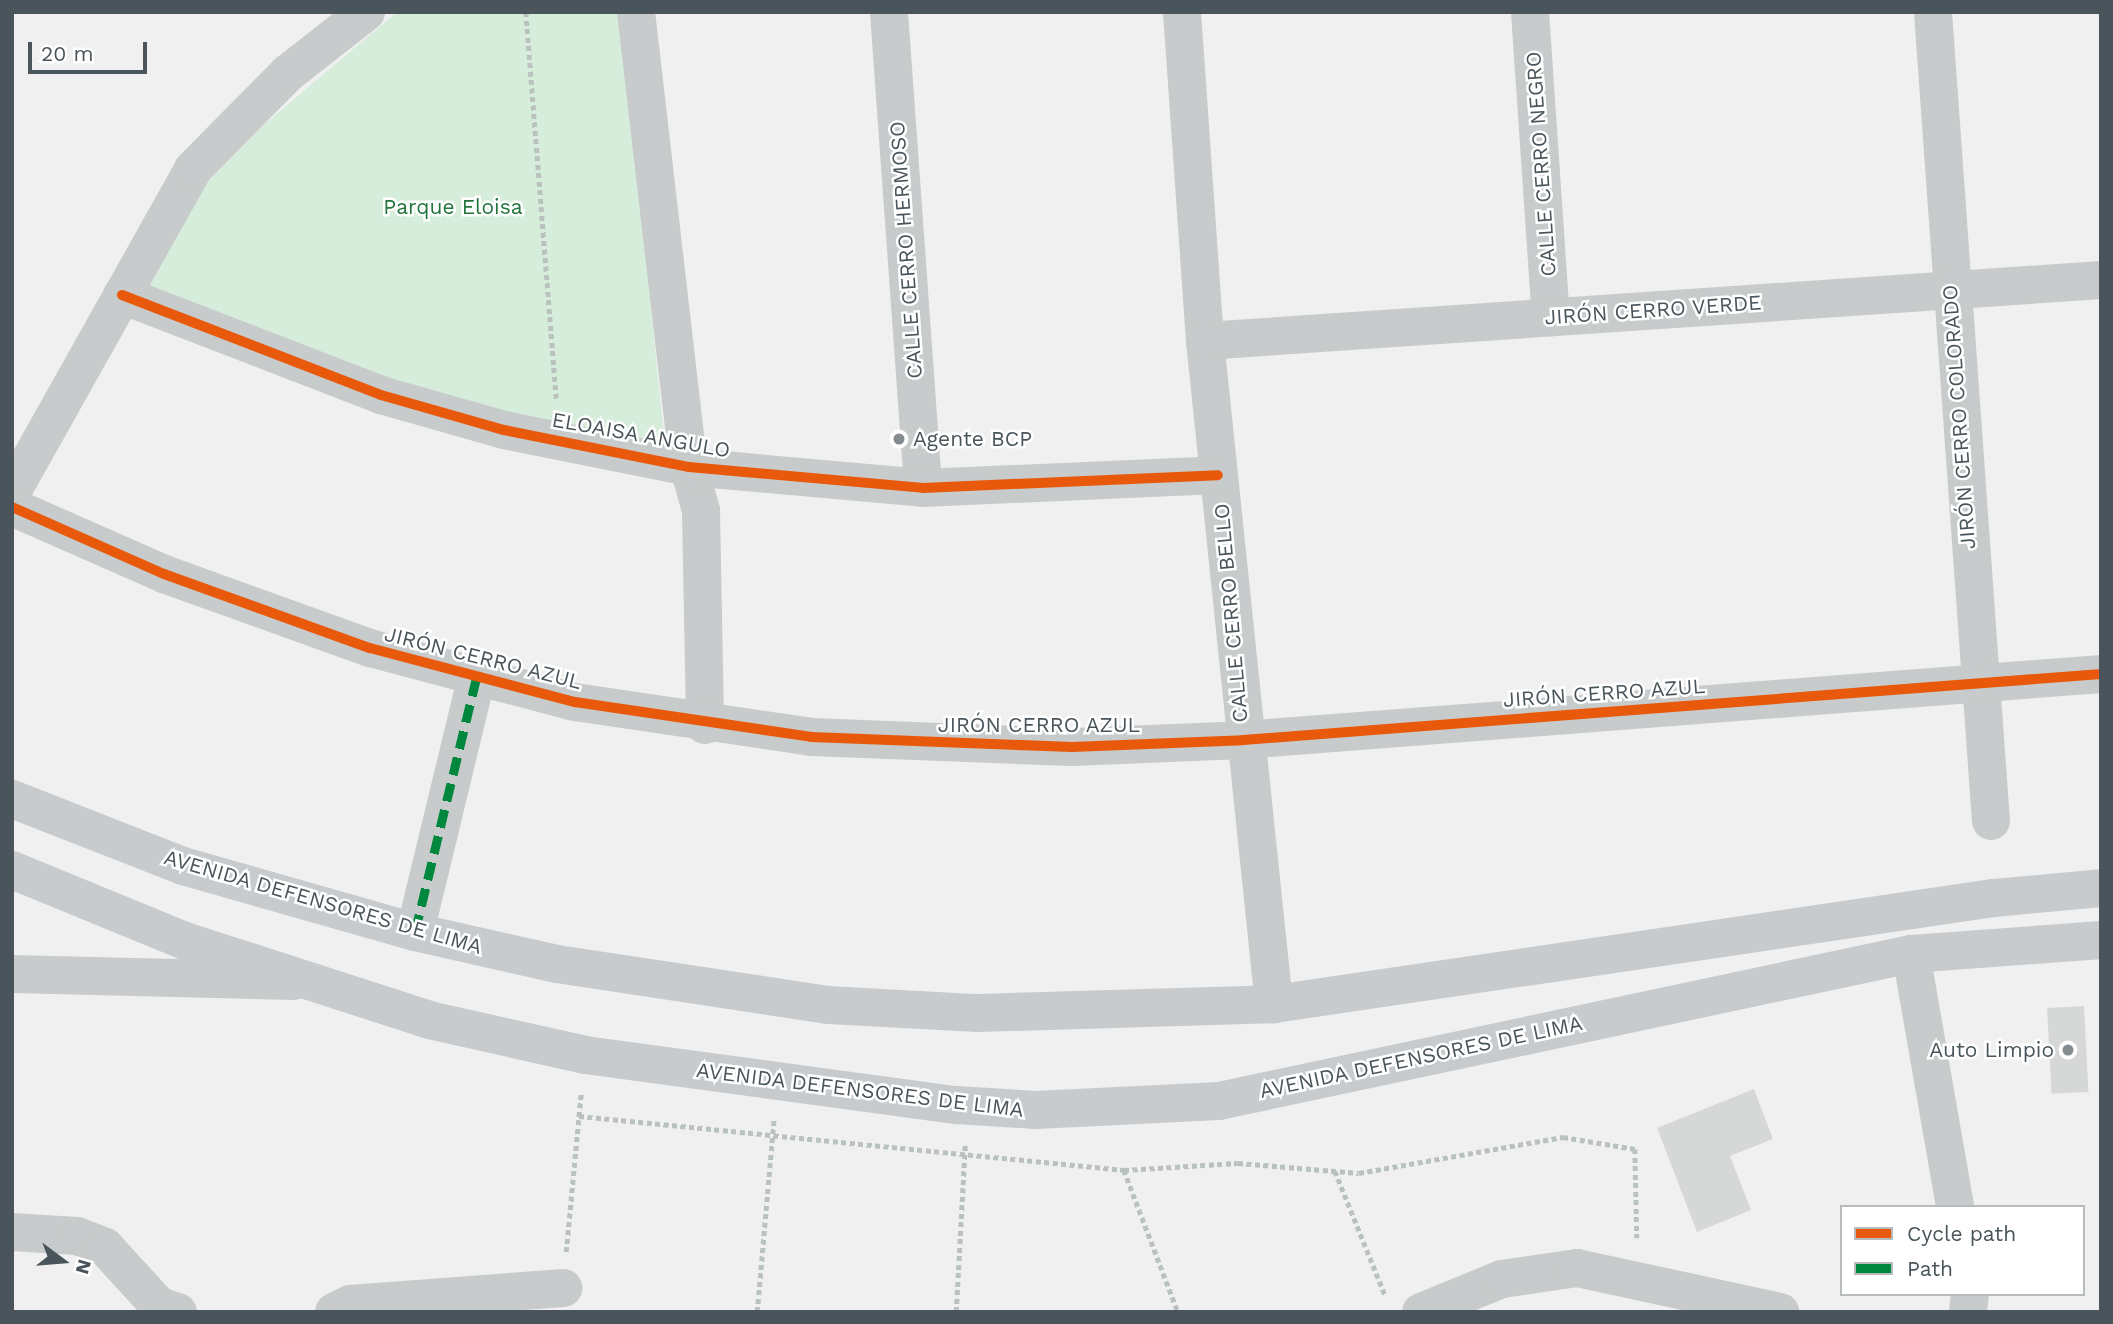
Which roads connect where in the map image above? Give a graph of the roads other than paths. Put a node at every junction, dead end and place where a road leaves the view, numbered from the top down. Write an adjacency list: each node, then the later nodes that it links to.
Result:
1 (366, 12): 9 (street)
2 (636, 12): 12 (street)
3 (889, 12): 14 (street, CALLE CERRO HERMOSO)
4 (1182, 12): 11 (street, CALLE CERRO BELLO)
5 (1530, 12): 10 (street, CALLE CERRO NEGRO)
6 (1933, 12): 8 (street, JIRÓN CERRO COLORADO)
7 (2101, 280): 8 (street, JIRÓN CERRO VERDE)
8 (1951, 289): 10 (street, JIRÓN CERRO VERDE); 19 (street, JIRÓN CERRO COLORADO)
9 (122, 295): 12 (street, ELOAISA ANGULO); 15 (street)
10 (1551, 317): 11 (street, JIRÓN CERRO VERDE)
11 (1205, 341): 13 (street, CALLE CERRO BELLO)
12 (689, 467): 14 (street, ELOAISA ANGULO); 20 (street)
13 (1218, 475): 14 (street, ELOAISA ANGULO); 21 (street, CALLE CERRO BELLO)
14 (923, 488)
15 (12, 492)
16 (12, 507): 18 (street, JIRÓN CERRO AZUL)
17 (2101, 674): 19 (street, JIRÓN CERRO AZUL)
18 (477, 676): 20 (street, JIRÓN CERRO AZUL); 26 (street)
19 (1977, 684): 21 (street, JIRÓN CERRO AZUL); 23 (street, JIRÓN CERRO COLORADO)
20 (705, 725): 21 (street, JIRÓN CERRO AZUL)
21 (1243, 740): 31 (street, CALLE CERRO BELLO)
22 (12, 799): 26 (main road, AVENIDA DEFENSORES DE LIMA)
23 (1991, 821)
24 (12, 870): 30 (main road, AVENIDA DEFENSORES DE LIMA)
25 (2101, 888): 31 (main road, AVENIDA DEFENSORES DE LIMA)
26 (415, 932): 31 (main road, AVENIDA DEFENSORES DE LIMA)
27 (2101, 940): 28 (main road, AVENIDA DEFENSORES DE LIMA)
28 (1911, 954): 30 (main road, AVENIDA DEFENSORES DE LIMA); 32 (street)
29 (12, 974): 30 (street)
30 (295, 981)
31 (1274, 1004)
32 (1955, 1205)
33 (12, 1232): 36 (street)
34 (563, 1288): 37 (street)
35 (1404, 1305): 38 (street)
36 (178, 1312)
37 (334, 1312)
38 (1780, 1312)

